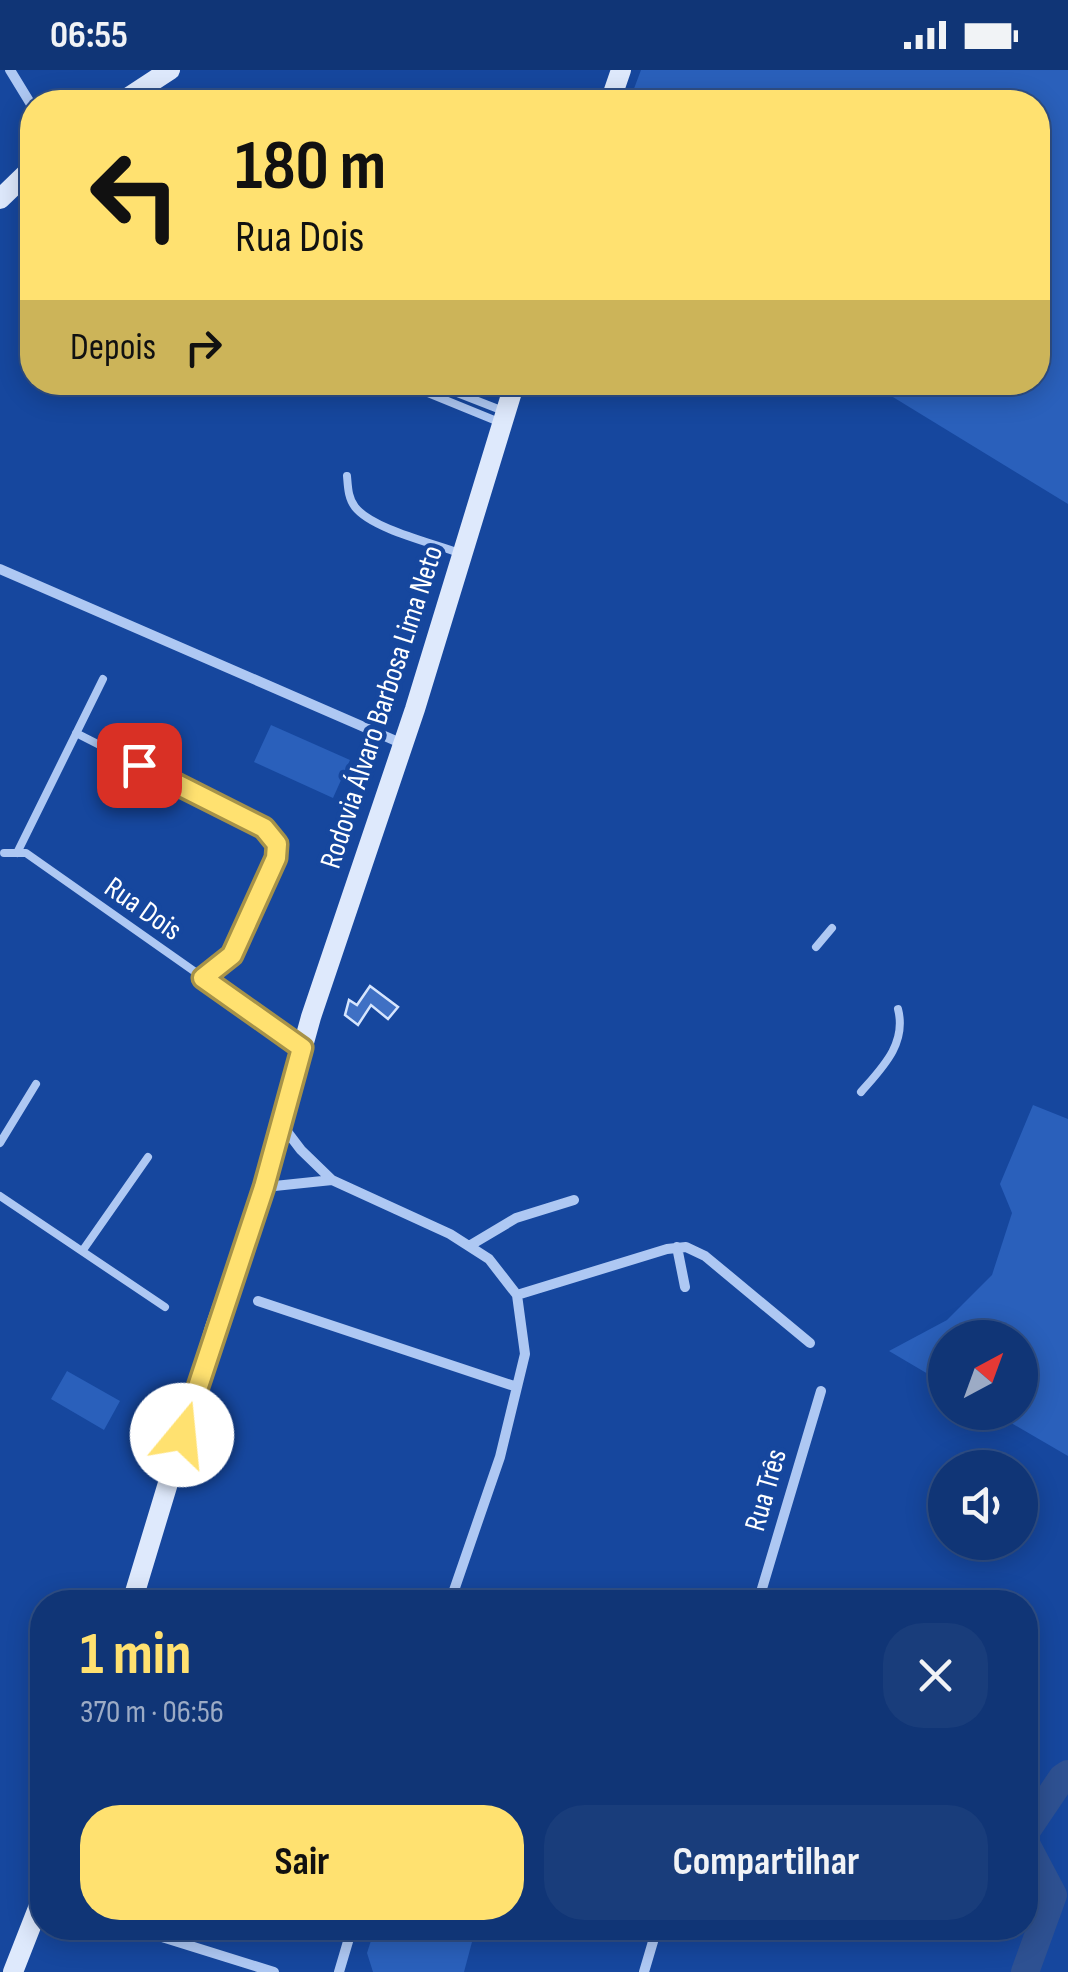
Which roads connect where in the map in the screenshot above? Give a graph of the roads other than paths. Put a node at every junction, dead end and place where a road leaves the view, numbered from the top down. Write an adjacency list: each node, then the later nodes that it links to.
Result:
1 (170, 70): 2 (main road)
2 (139, 90)
3 (20, 180): 4 (main road)
4 (0, 200)
5 (438, 395): 8 (lane)
6 (456, 395): 8 (lane)
7 (510, 395): 8 (main road, Rodovia Álvaro Barbosa Lima Neto)
8 (504, 418): 10 (main road, Rodovia Álvaro Barbosa Lima Neto)
9 (347, 476): 10 (lane)
10 (464, 554): 14 (main road, Rodovia Álvaro Barbosa Lima Neto)
11 (0, 569): 14 (street)
12 (103, 679): 13 (lane)
13 (76, 733): 16 (lane); 19 (lane)
14 (402, 744): 21 (main road, Rodovia Álvaro Barbosa Lima Neto)
15 (4, 853): 16 (lane, Rua Dois)
16 (17, 853): 19 (lane, Rua Dois)
17 (832, 928): 18 (lane)
18 (816, 946)
19 (203, 978): 21 (lane, Rua Dois)
20 (898, 1009): 23 (lane)
21 (302, 1048): 24 (main road, Rodovia Álvaro Barbosa Lima Neto)
22 (36, 1084): 25 (lane)
23 (861, 1092)
24 (282, 1124): 27 (street); 28 (main road, Rodovia Álvaro Barbosa Lima Neto)
25 (0, 1142)
26 (148, 1157): 33 (lane)
27 (332, 1180): 28 (street); 31 (street)
28 (264, 1187): 41 (main road, Rodovia Álvaro Barbosa Lima Neto)
29 (0, 1196): 33 (lane)
30 (574, 1200): 31 (street)
31 (469, 1246): 35 (street)
32 (677, 1247): 34 (street); 35 (street); 38 (street)
33 (82, 1250): 37 (lane)
34 (686, 1287)
35 (517, 1295): 39 (street)
36 (258, 1301): 39 (street)
37 (166, 1307)
38 (810, 1344)
39 (516, 1387): 42 (street)
40 (821, 1391): 43 (street, Rua Três)
41 (136, 1590)
42 (454, 1590)
43 (762, 1590)
44 (30, 1928): 49 (main road)
45 (171, 1940): 50 (street)
46 (348, 1940): 51 (street)
47 (653, 1940): 52 (street)
48 (0, 1964): 49 (street)
49 (13, 1971)
50 (274, 1972)
51 (339, 1972)
52 (644, 1972)

